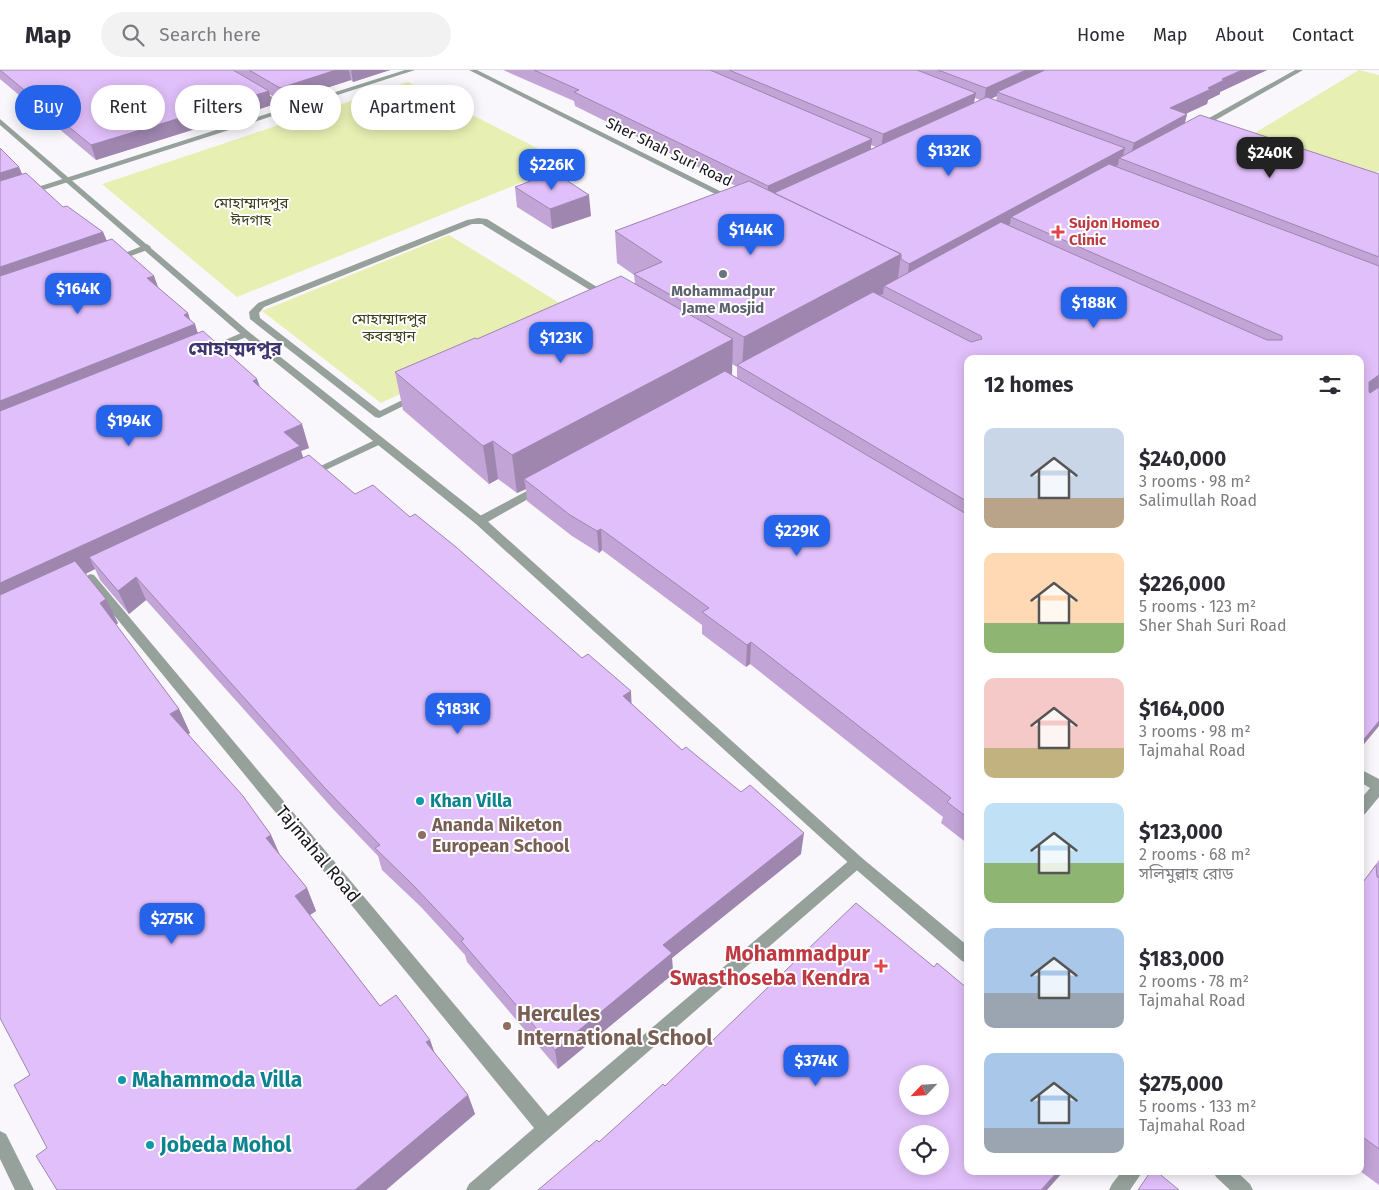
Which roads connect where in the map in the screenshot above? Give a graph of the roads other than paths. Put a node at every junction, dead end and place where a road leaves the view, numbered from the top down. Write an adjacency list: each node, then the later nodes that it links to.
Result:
1 (412, 70): 4 (street)
2 (472, 70): 10 (street, Sher Shah Suri Road)
3 (1300, 70): 7 (street)
4 (341, 93)
5 (270, 116): 8 (street)
6 (0, 121): 8 (street)
7 (1184, 134)
8 (70, 181): 9 (street); 11 (street)
9 (0, 202)
10 (739, 202)
11 (147, 247): 12 (street); 14 (street)
12 (101, 263)
13 (617, 302): 13 (street)
14 (246, 334): 15 (street); 16 (street)
15 (192, 356)
16 (379, 440): 17 (street); 19 (street)
17 (297, 479)
18 (550, 482): 19 (street)
19 (480, 521): 24 (street)
20 (90, 578): 26 (street, Tajmahal Road)
21 (1364, 778): 22 (street)
22 (1379, 787): 23 (street)
23 (1364, 805)
24 (857, 862): 25 (street); 26 (street)
25 (964, 953)
26 (547, 1129): 31 (street)
27 (0, 1140): 30 (street)
28 (1131, 1175): 32 (street)
29 (1227, 1175): 33 (street)
30 (25, 1190)
31 (475, 1190)
32 (1118, 1190)
33 (1244, 1190)

